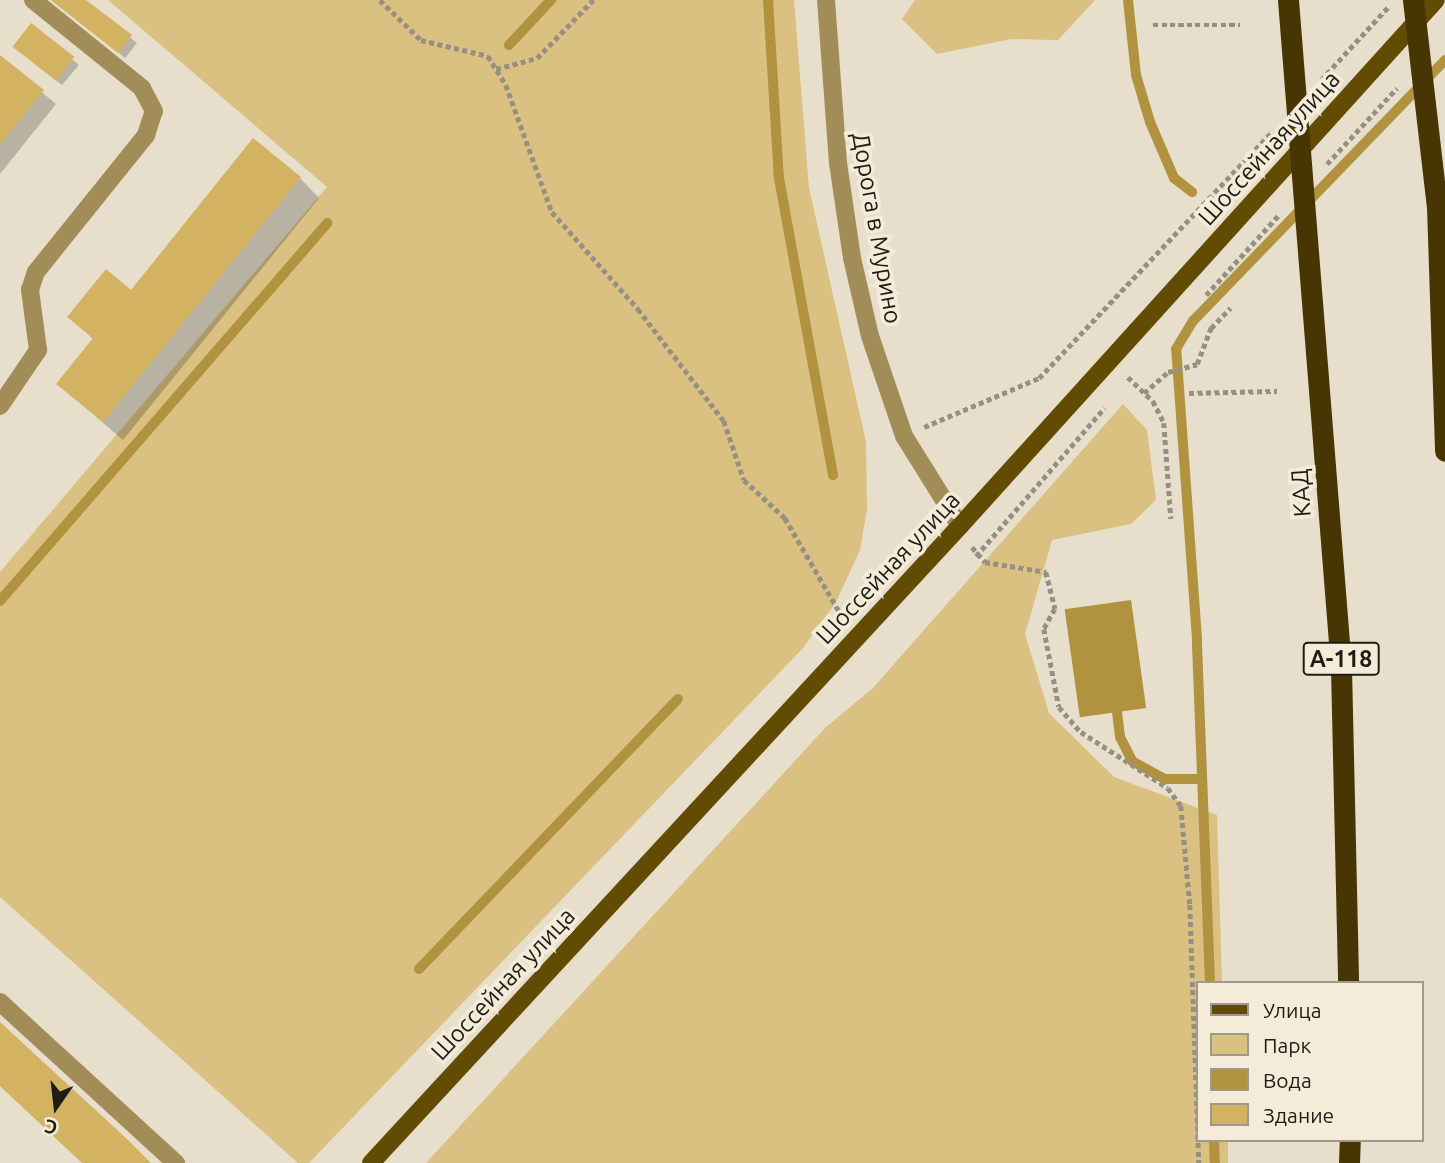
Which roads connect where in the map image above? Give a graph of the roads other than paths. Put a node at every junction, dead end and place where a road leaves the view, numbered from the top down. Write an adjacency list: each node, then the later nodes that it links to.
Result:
1 (33, 0): 6 (street)
2 (826, 0): 8 (street, Дорога в Мурино)
3 (1288, 0): 9 (highway, КАД / А-118)
4 (1413, 0): 7 (highway)
5 (1436, 0): 8 (main road, Шоссейная улица)
6 (0, 406)
7 (1445, 451)
8 (960, 526): 13 (main road, Шоссейная улица)
9 (1348, 981)
10 (0, 1002): 12 (street)
11 (1350, 1142): 14 (highway)
12 (176, 1163)
13 (371, 1163)
14 (1349, 1163)

